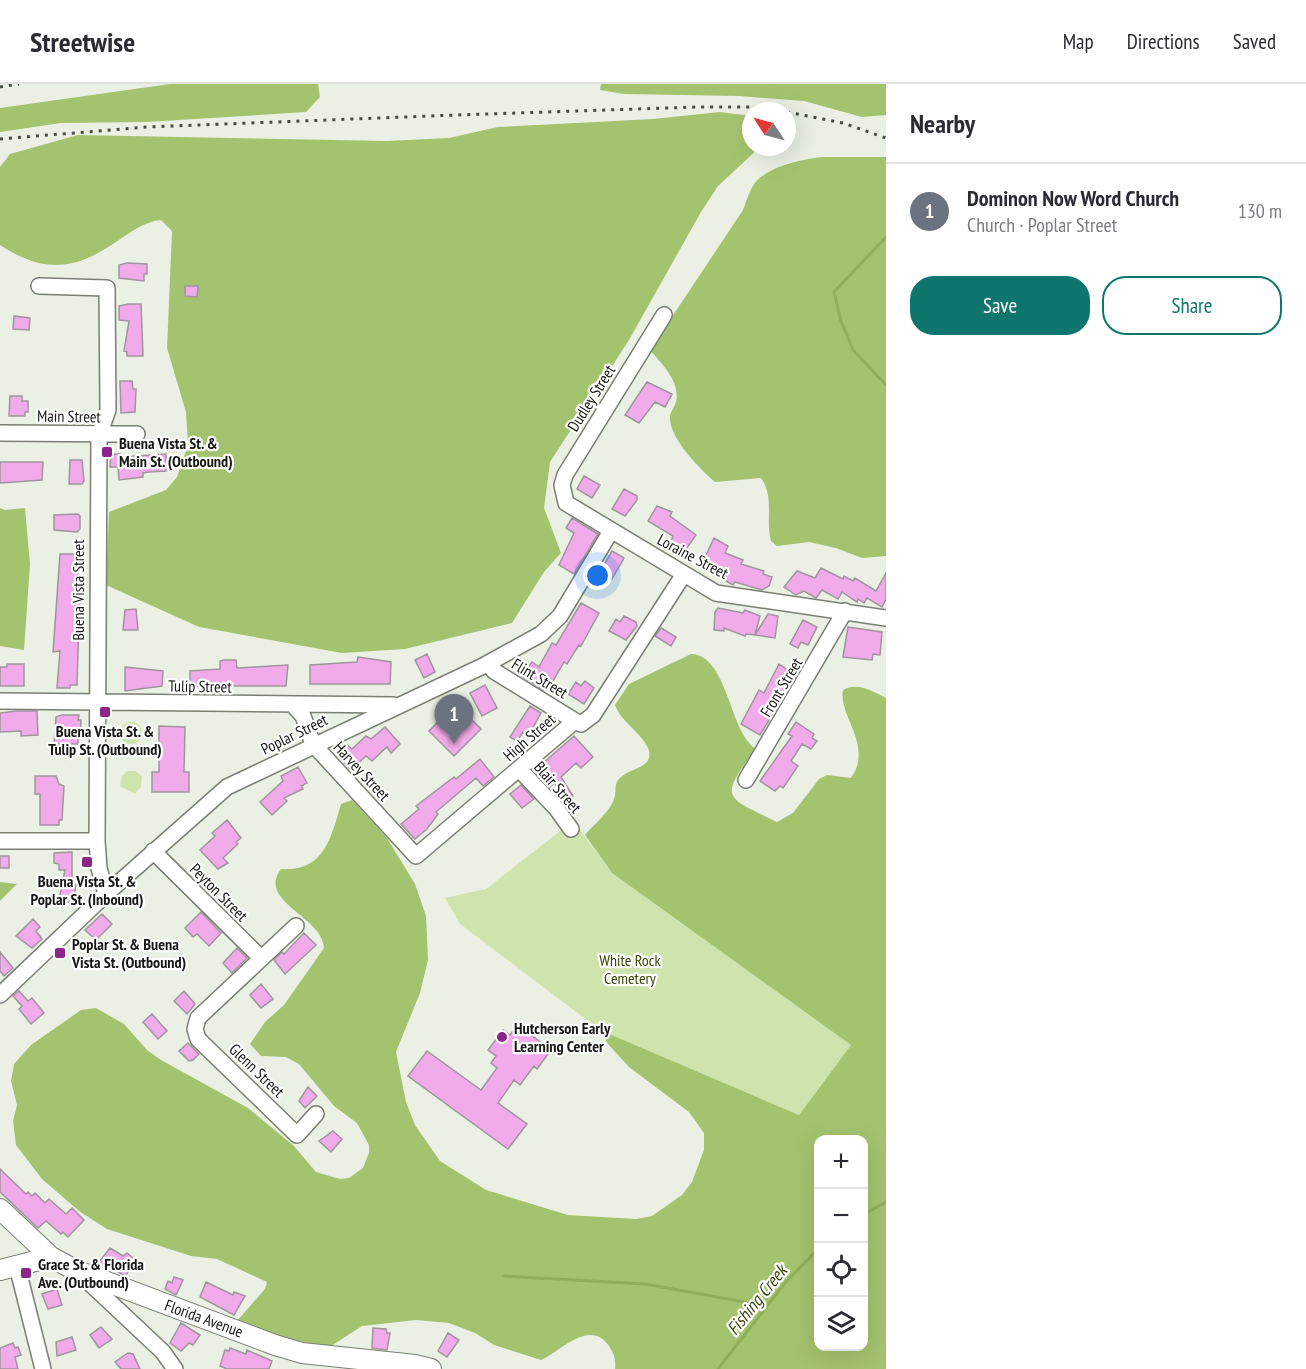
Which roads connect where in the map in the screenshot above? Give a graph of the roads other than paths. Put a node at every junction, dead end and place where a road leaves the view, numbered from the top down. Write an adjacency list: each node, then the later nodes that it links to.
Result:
1 (39, 286): 5 (street, Buena Vista Street)
2 (663, 315): 6 (street, Dudley Street)
3 (0, 433): 5 (street, Main Street)
4 (137, 434): 5 (street, Main Street)
5 (99, 435): 13 (street, Buena Vista Street)
6 (566, 503): 7 (street, Loraine Street)
7 (611, 531): 8 (street, Loraine Street); 11 (street, Poplar Street)
8 (684, 574): 9 (street, Loraine Street); 16 (street, High Street)
9 (844, 611): 10 (street, Loraine Street); 19 (street, Front Street)
10 (885, 616)
11 (488, 663): 15 (street, Poplar Street); 16 (street, Flint Street)
12 (0, 701): 13 (street, Tulip Street)
13 (96, 702): 14 (street, Tulip Street); 22 (street, Buena Vista Street)
14 (293, 705): 15 (street, Tulip Street); 17 (street, Harvey Street)
15 (399, 705): 17 (street, Poplar Street)
16 (575, 721): 18 (street, High Street)
17 (313, 744): 23 (street, Poplar Street); 24 (street, Harvey Street)
18 (519, 770): 20 (street, Blair Street); 24 (street, High Street)
19 (746, 780)
20 (570, 829)
21 (0, 841): 22 (street)
22 (97, 841): 25 (street, Buena Vista Street)
23 (153, 851): 25 (street, Poplar Street); 27 (street, Peyton Street)
24 (416, 856)
25 (106, 894): 28 (street, Poplar Street)
26 (296, 926): 27 (street)
27 (261, 957): 29 (street, Glenn Street)
28 (0, 995)
29 (316, 1114)
30 (0, 1209): 31 (main road, Florida Avenue)
31 (51, 1257): 32 (main road); 33 (main road, Florida Avenue)
32 (8, 1268): 34 (street)
33 (75, 1270): 35 (street); 36 (main road, Florida Avenue)
34 (43, 1369)
35 (175, 1369)
36 (431, 1369)

